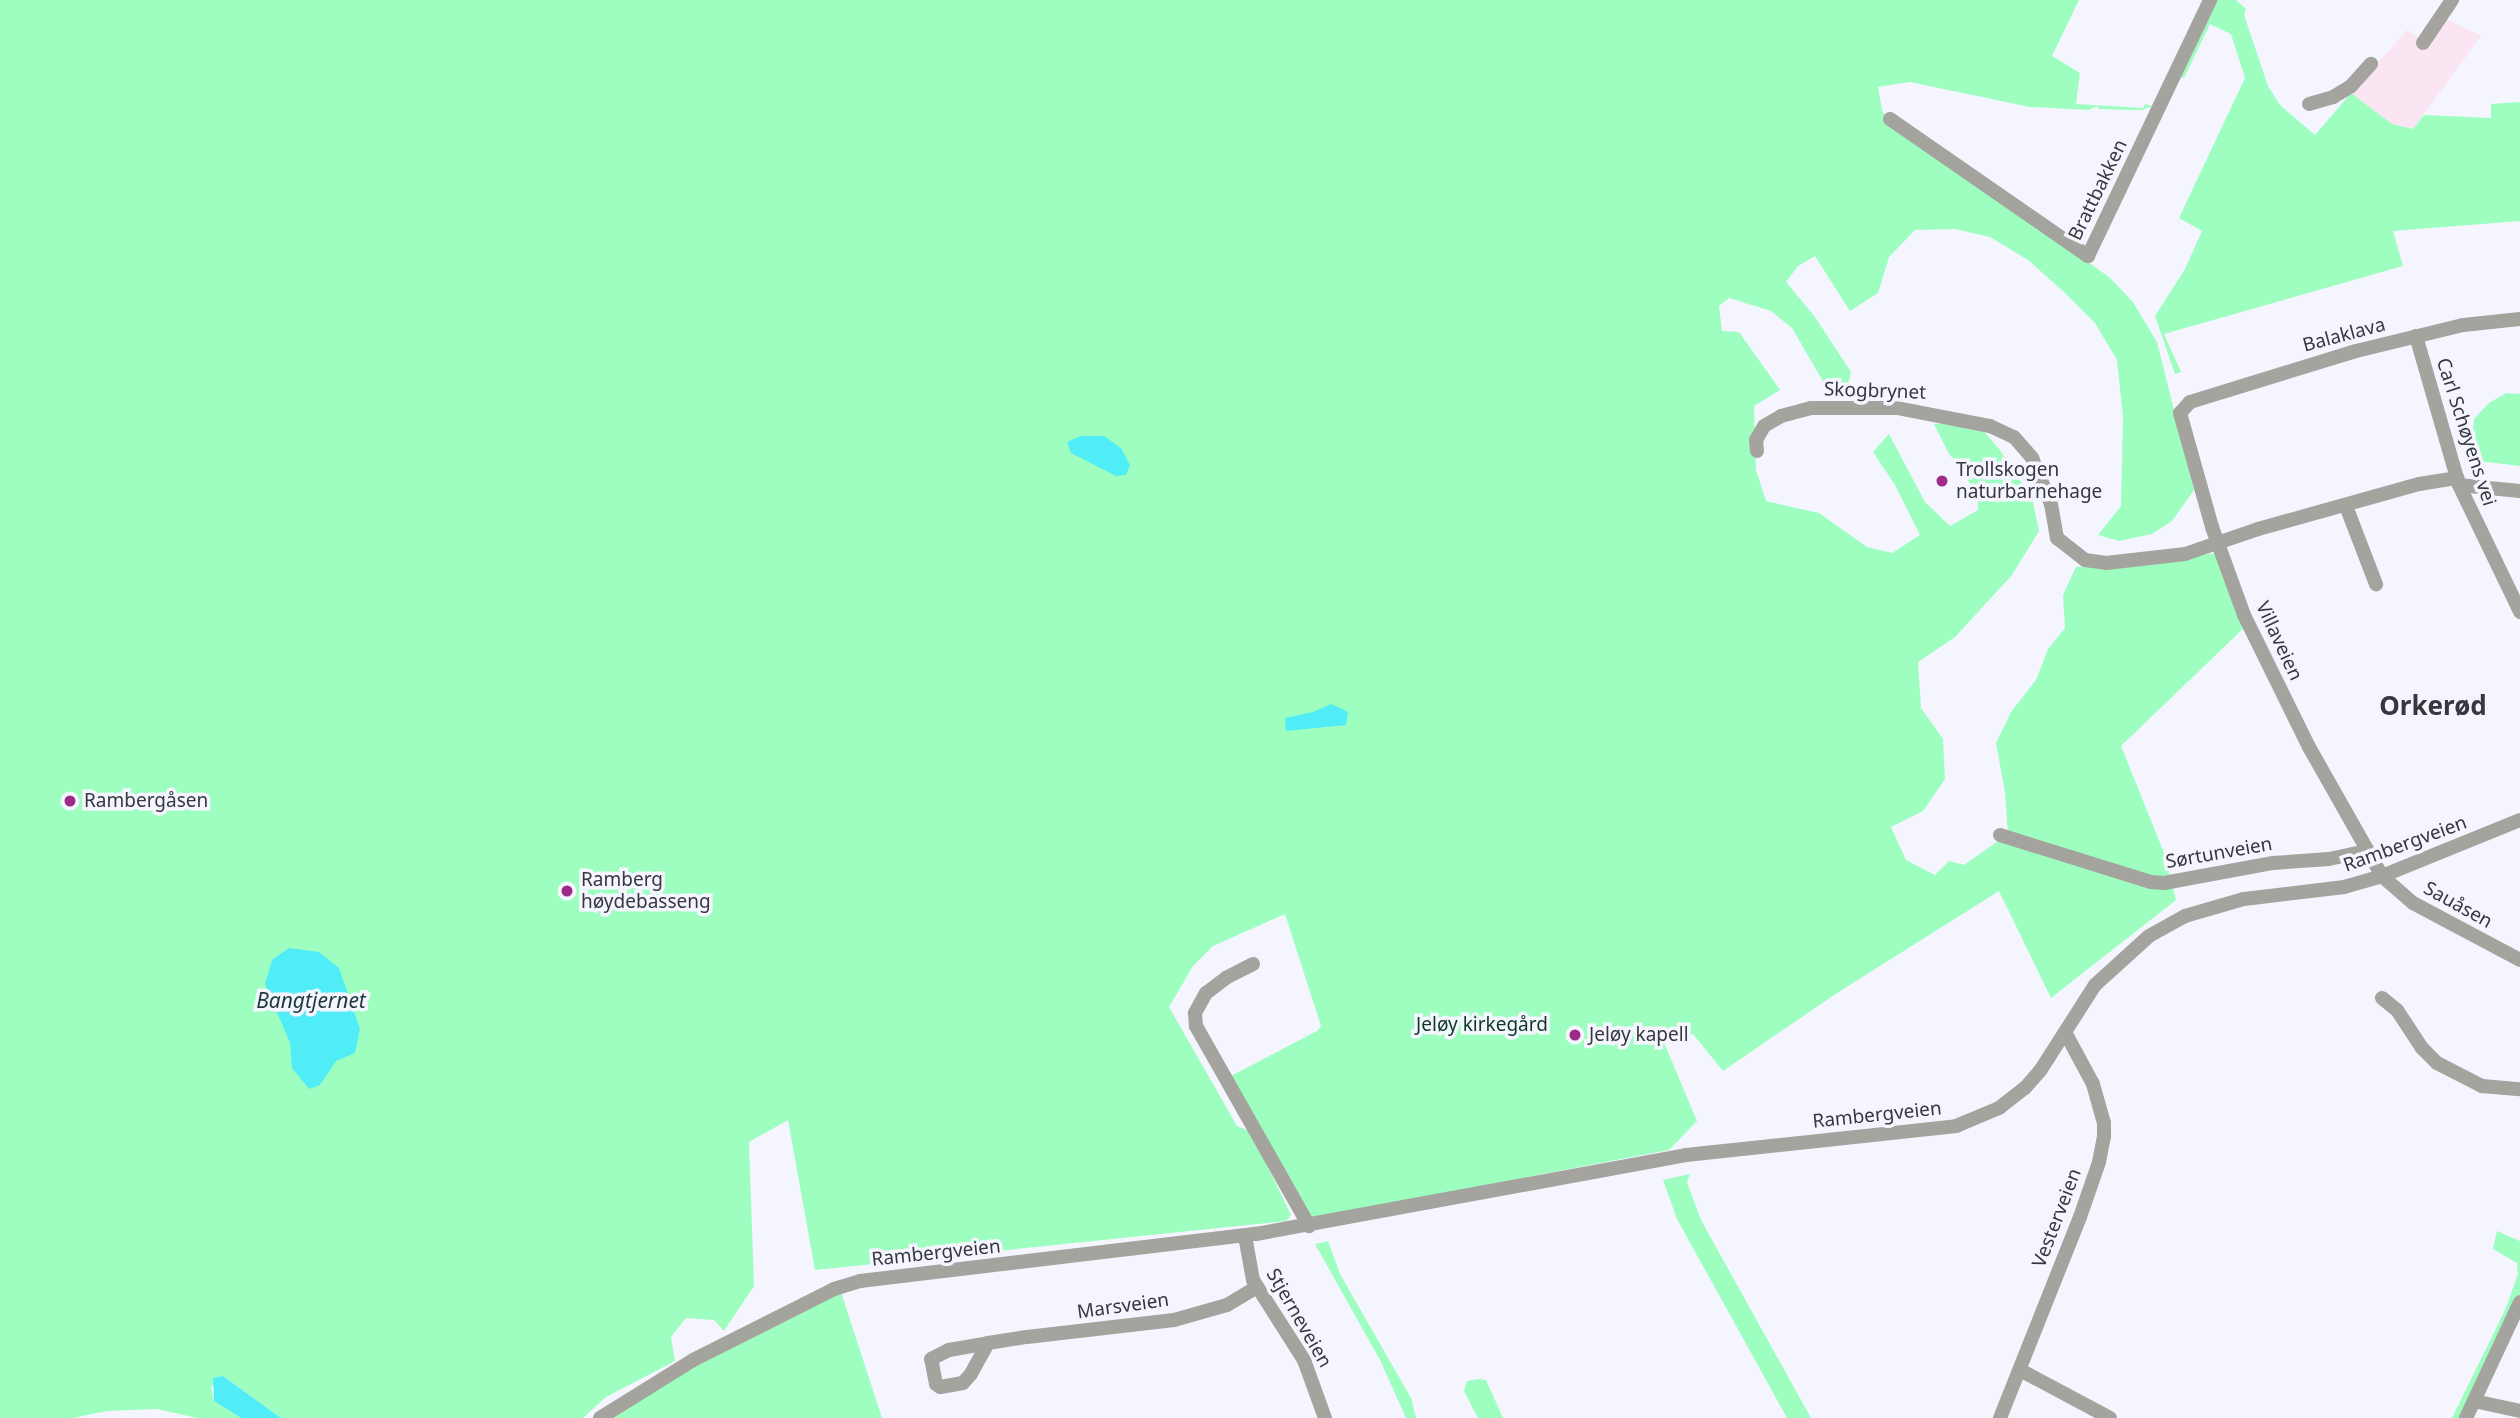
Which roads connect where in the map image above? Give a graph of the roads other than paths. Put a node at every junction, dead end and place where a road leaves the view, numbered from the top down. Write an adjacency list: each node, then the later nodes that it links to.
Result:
1 (2210, 0): 6 (street, Brattbakken)
2 (2452, 0): 3 (street)
3 (2423, 43)
4 (2371, 64): 5 (street)
5 (2309, 104)
6 (1890, 118)
7 (2520, 318): 8 (street, Balaklava)
8 (2416, 336): 9 (street, Balaklava); 11 (street, Carl Schøyens vei)
9 (2183, 406): 14 (street, Villaveien)
10 (1757, 451): 14 (street, Skogbrynet)
11 (2458, 482): 12 (street, Skogbrynet); 13 (street, Skogbrynet); 16 (street, Carl Schøyens vei)
12 (2520, 492)
13 (2346, 506): 14 (street, Skogbrynet); 15 (street)
14 (2220, 542): 19 (street, Villaveien)
15 (2376, 584)
16 (2520, 612)
17 (2520, 820): 20 (street, Rambergveien)
18 (2000, 835): 19 (street, Sørtunveien)
19 (2368, 851): 20 (street, Villaveien)
20 (2382, 876): 21 (street, Sauåsen); 24 (street, Rambergveien)
21 (2520, 960)
22 (1253, 964): 26 (street)
23 (2382, 998): 25 (street)
24 (2065, 1032): 26 (street, Rambergveien); 31 (street, Vesterveien)
25 (2520, 1089)
26 (1308, 1226): 27 (street, Rambergveien)
27 (1245, 1236): 28 (street, Stjerneveien); 34 (street, Rambergveien)
28 (1257, 1287): 30 (street, Marsveien); 35 (street, Stjerneveien)
29 (2520, 1302): 32 (street)
30 (988, 1343)
31 (2020, 1370): 36 (street, Vesterveien); 37 (street)
32 (2474, 1401): 33 (street); 38 (street)
33 (2520, 1411)
34 (600, 1418)
35 (1325, 1418)
36 (2000, 1418)
37 (2110, 1418)
38 (2466, 1418)

